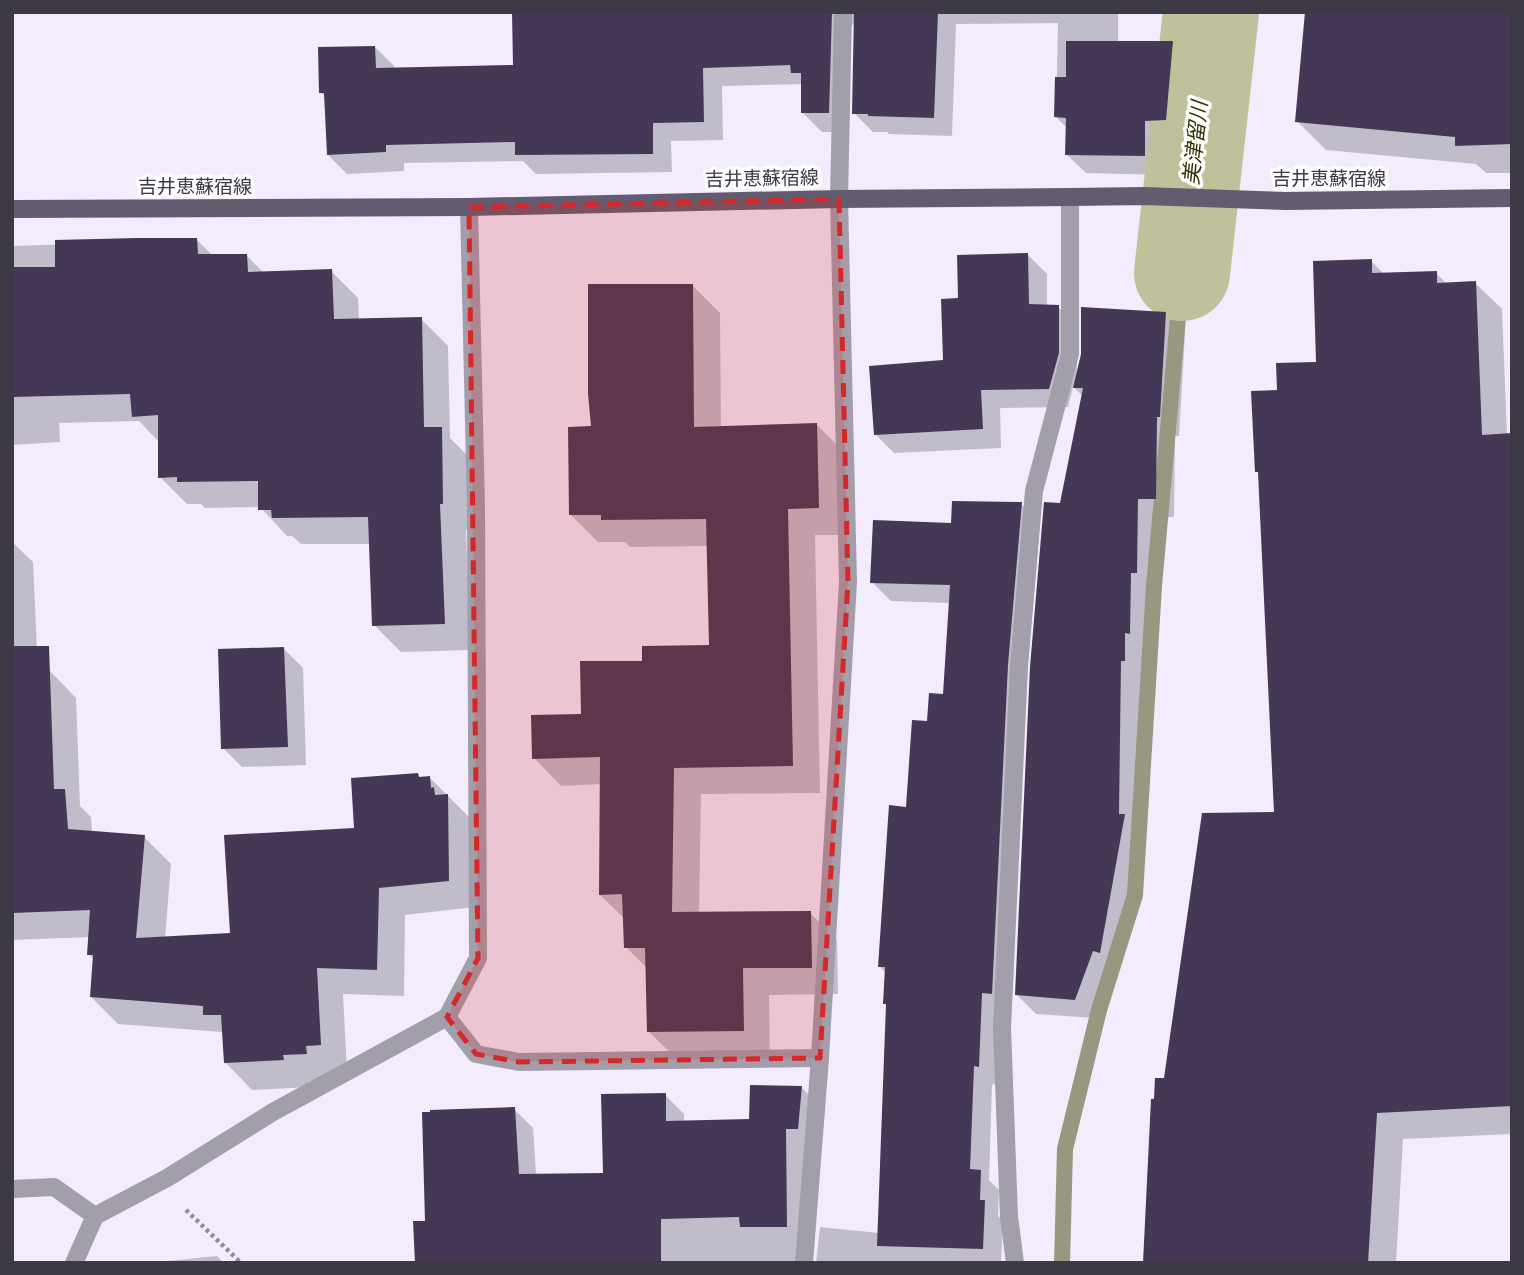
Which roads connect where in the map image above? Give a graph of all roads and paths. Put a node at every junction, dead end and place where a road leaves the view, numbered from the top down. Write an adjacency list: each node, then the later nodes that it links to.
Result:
1 (843, 12): 4 (street)
2 (1070, 197): 3 (main road, 吉井恵蘇宿線); 4 (main road, 吉井恵蘇宿線); 15 (street)
3 (1512, 198)
4 (839, 199): 5 (main road, 吉井恵蘇宿線); 8 (street)
5 (470, 207): 6 (main road, 吉井恵蘇宿線); 7 (street)
6 (12, 209)
7 (447, 1017): 8 (street); 9 (street)
8 (820, 1058): 14 (street)
9 (158, 1182): 11 (street); 13 (path)
10 (12, 1189): 11 (street)
11 (95, 1216): 12 (street)
12 (74, 1263)
13 (239, 1263)
14 (804, 1263)
15 (1015, 1263)

